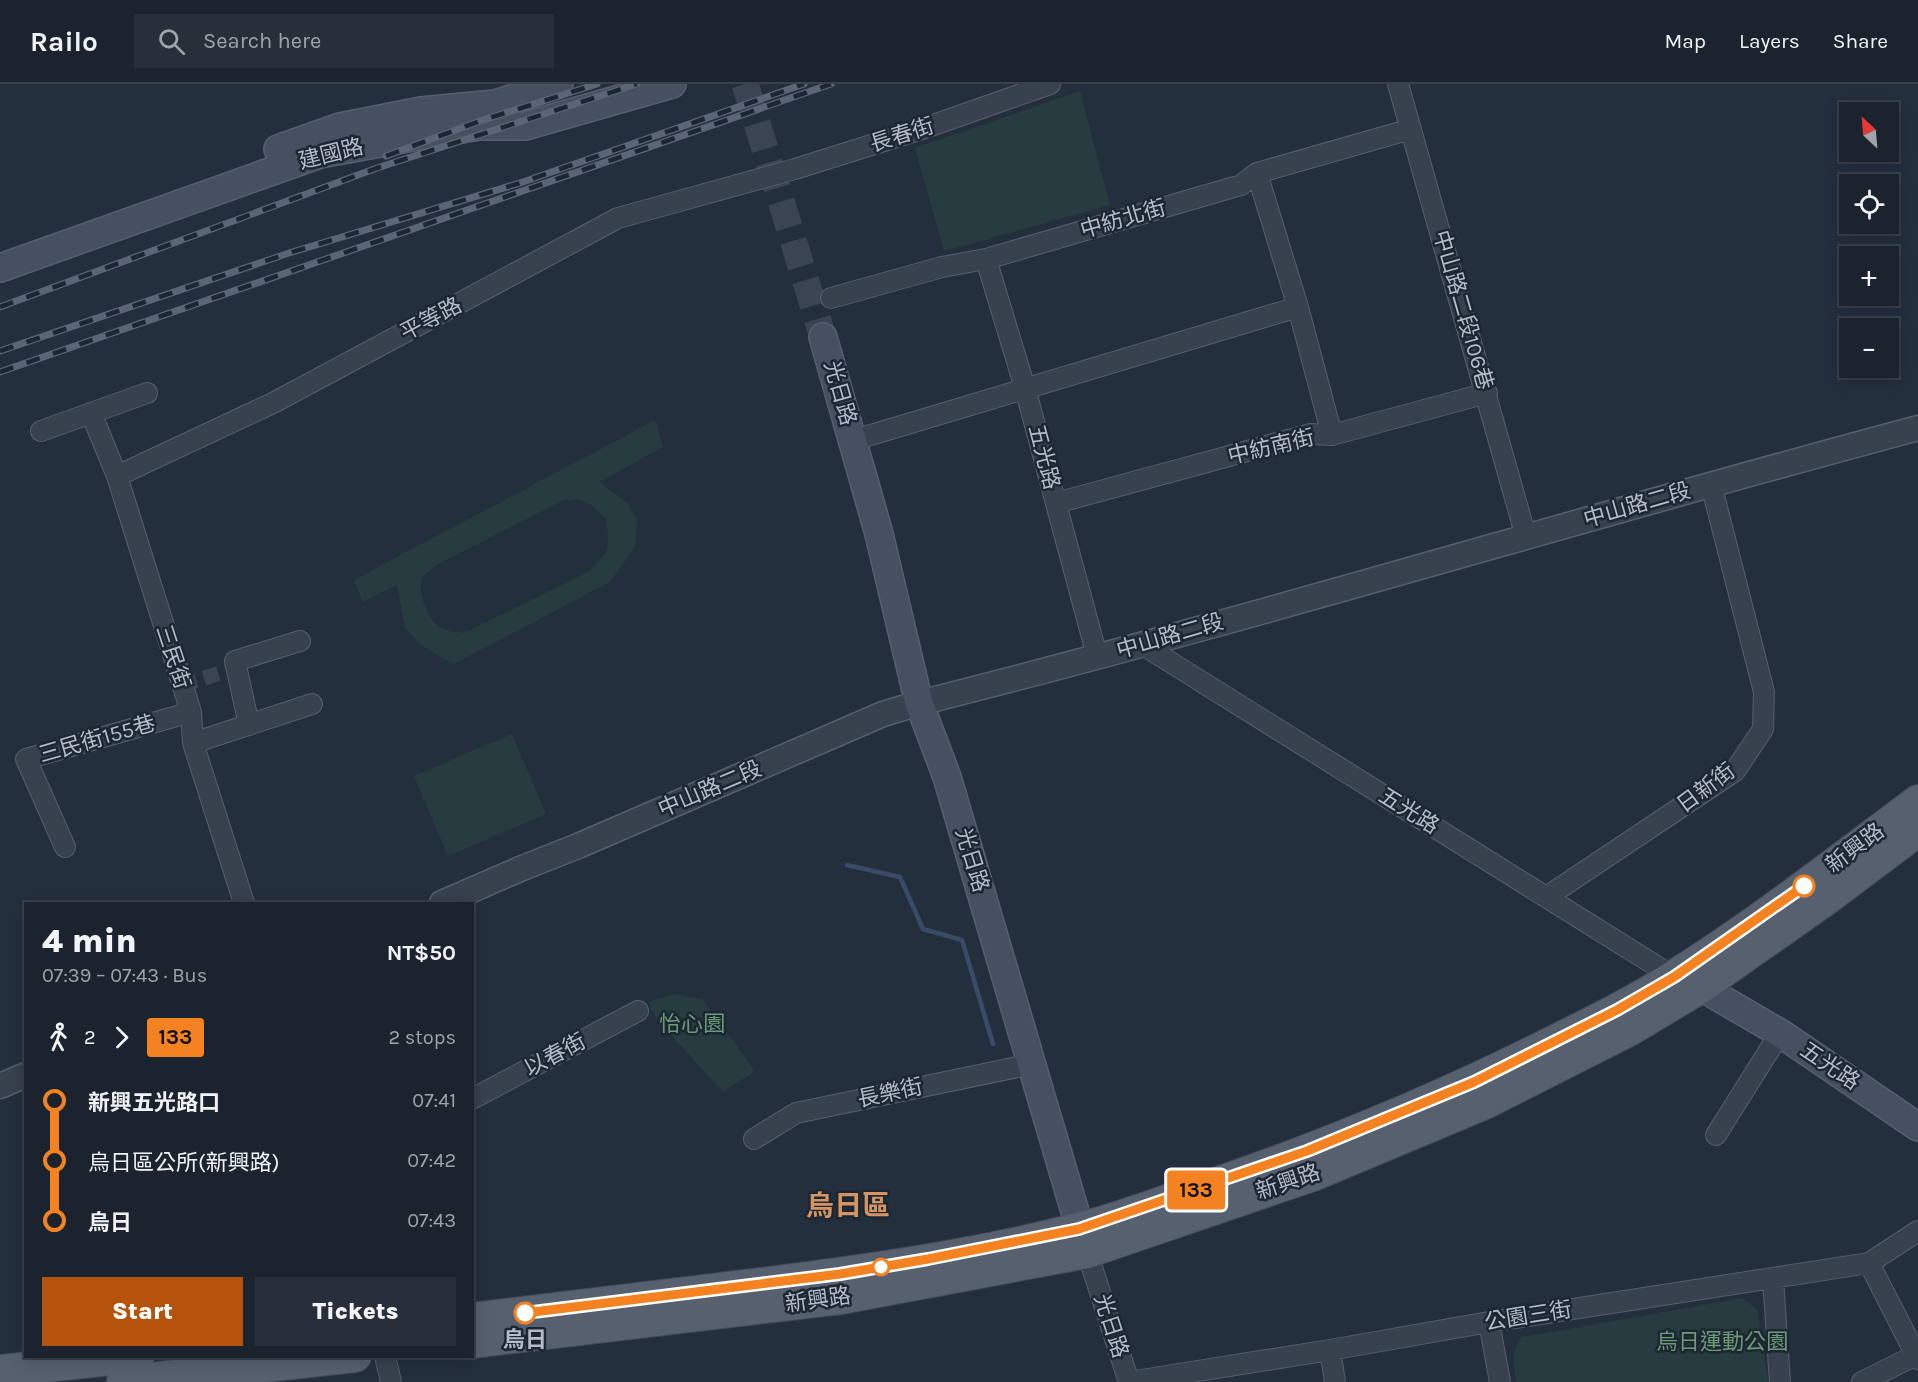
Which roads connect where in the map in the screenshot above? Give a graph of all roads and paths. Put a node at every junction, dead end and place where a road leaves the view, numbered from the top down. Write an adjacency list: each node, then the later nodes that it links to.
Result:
1 (559, 84): 8 (main road, 建國路)
2 (672, 84): 10 (main road, 建國路)
3 (1050, 84): 7 (street, 長春街)
4 (1398, 84): 5 (street, 中山路二段106巷)
5 (1411, 129): 6 (street, 中紡北街); 16 (street, 中山路二段106巷)
6 (1257, 173): 9 (street, 中紡北街); 12 (street)
7 (752, 181): 22 (street, 平等路)
8 (0, 248)
9 (986, 260): 11 (street, 中紡北街); 14 (street, 五光路)
10 (0, 268)
11 (831, 298)
12 (1298, 307): 14 (street); 20 (street)
13 (824, 337): 21 (main road, 光日路)
14 (1024, 388): 21 (street); 24 (street, 五光路)
15 (147, 393): 17 (street)
16 (1487, 393): 20 (street, 中紡南街); 25 (street, 中山路二段106巷)
17 (91, 413): 19 (street); 22 (street, 三民街)
18 (1918, 428): 23 (street, 中山路二段)
19 (41, 431)
20 (1332, 435): 24 (street, 中紡南街)
21 (854, 440): 29 (main road, 光日路)
22 (117, 476): 31 (street, 三民街)
23 (1711, 484): 25 (street, 中山路二段); 37 (street, 日新街)
24 (1056, 503): 28 (street, 五光路)
25 (1526, 537): 27 (street, 中山路二段)
26 (300, 641): 32 (street)
27 (1143, 645): 28 (street, 中山路二段); 37 (street, 五光路)
28 (1097, 656): 29 (street, 中山路二段)
29 (919, 703): 39 (street, 中山路二段); 43 (main road, 光日路)
30 (312, 704): 32 (street)
31 (191, 712): 33 (street, 三民街); 36 (street, 三民街155巷)
32 (249, 724): 33 (street)
33 (193, 743): 38 (street, 三民街)
34 (1918, 801): 40 (main road, 新興路)
35 (1918, 830): 40 (main road, 新興路)
36 (65, 847)
37 (1548, 896): 40 (street, 五光路)
38 (244, 902)
39 (444, 902)
40 (1698, 980): 42 (main road, 五光路); 47 (main road, 五光路); 52 (main road, 新興路)
41 (638, 1011): 46 (street, 以春街)
42 (1780, 1033): 48 (main road, 五光路); 49 (street)
43 (1032, 1064): 50 (street, 長樂街); 52 (main road, 光日路)
44 (24, 1076): 45 (street)
45 (0, 1086)
46 (474, 1098)
47 (1918, 1109)
48 (1918, 1127)
49 (1716, 1135)
50 (754, 1139)
51 (1918, 1231): 53 (street, 公園三街)
52 (1083, 1240): 55 (main road, 新興路); 57 (main road, 新興路); 66 (street, 光日路)
53 (1869, 1263): 54 (street, 公園三街); 59 (street)
54 (1773, 1280): 56 (street, 公園三街); 69 (street)
55 (474, 1319)
56 (1489, 1322): 58 (street, 公園三街); 68 (street)
57 (474, 1342)
58 (1330, 1350): 66 (street, 公園三街); 67 (street)
59 (1917, 1357): 70 (street)
60 (120, 1358): 63 (main road)
61 (337, 1358): 64 (main road)
62 (386, 1358): 65 (street)
63 (0, 1371)
64 (123, 1382)
65 (392, 1382)
66 (1129, 1382)
67 (1335, 1382)
68 (1500, 1382)
69 (1780, 1382)
70 (1862, 1382)

